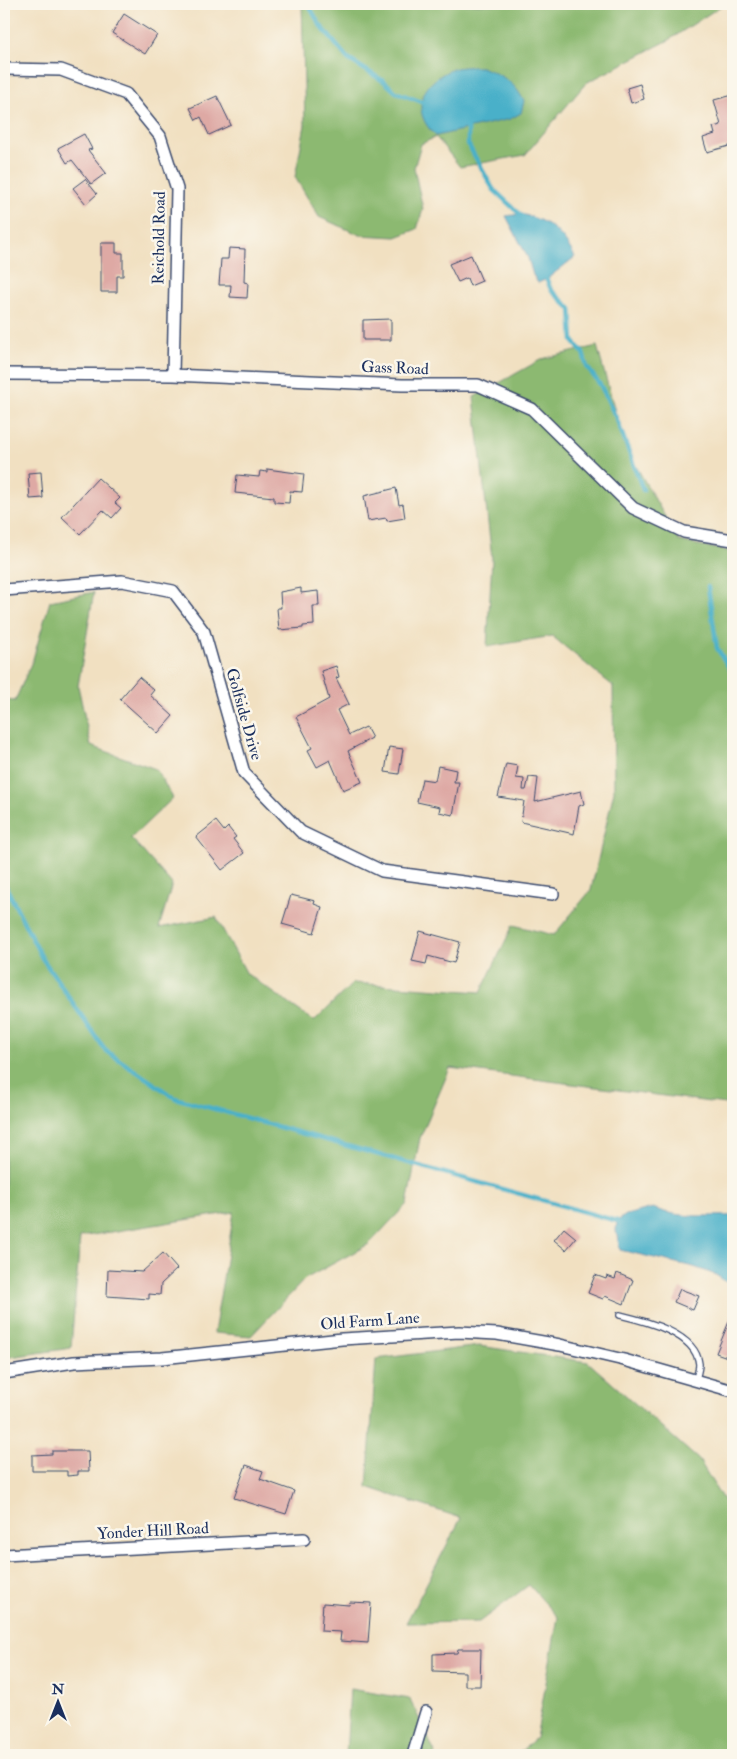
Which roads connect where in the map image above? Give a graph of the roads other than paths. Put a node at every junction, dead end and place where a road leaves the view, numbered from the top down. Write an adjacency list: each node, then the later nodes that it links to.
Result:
1 (4, 69): 3 (street, Reichold Road)
2 (4, 374): 3 (street, Gass Road)
3 (173, 374): 4 (street, Gass Road)
4 (733, 540)
5 (4, 590): 6 (street, Golfside Drive)
6 (553, 894)
7 (620, 1315): 9 (lane)
8 (4, 1373): 9 (street, Old Farm Lane)
9 (696, 1379): 10 (street, Old Farm Lane)
10 (733, 1391)
11 (304, 1540): 12 (street, Yonder Hill Road)
12 (4, 1555)
13 (426, 1712): 14 (street)
14 (413, 1755)

